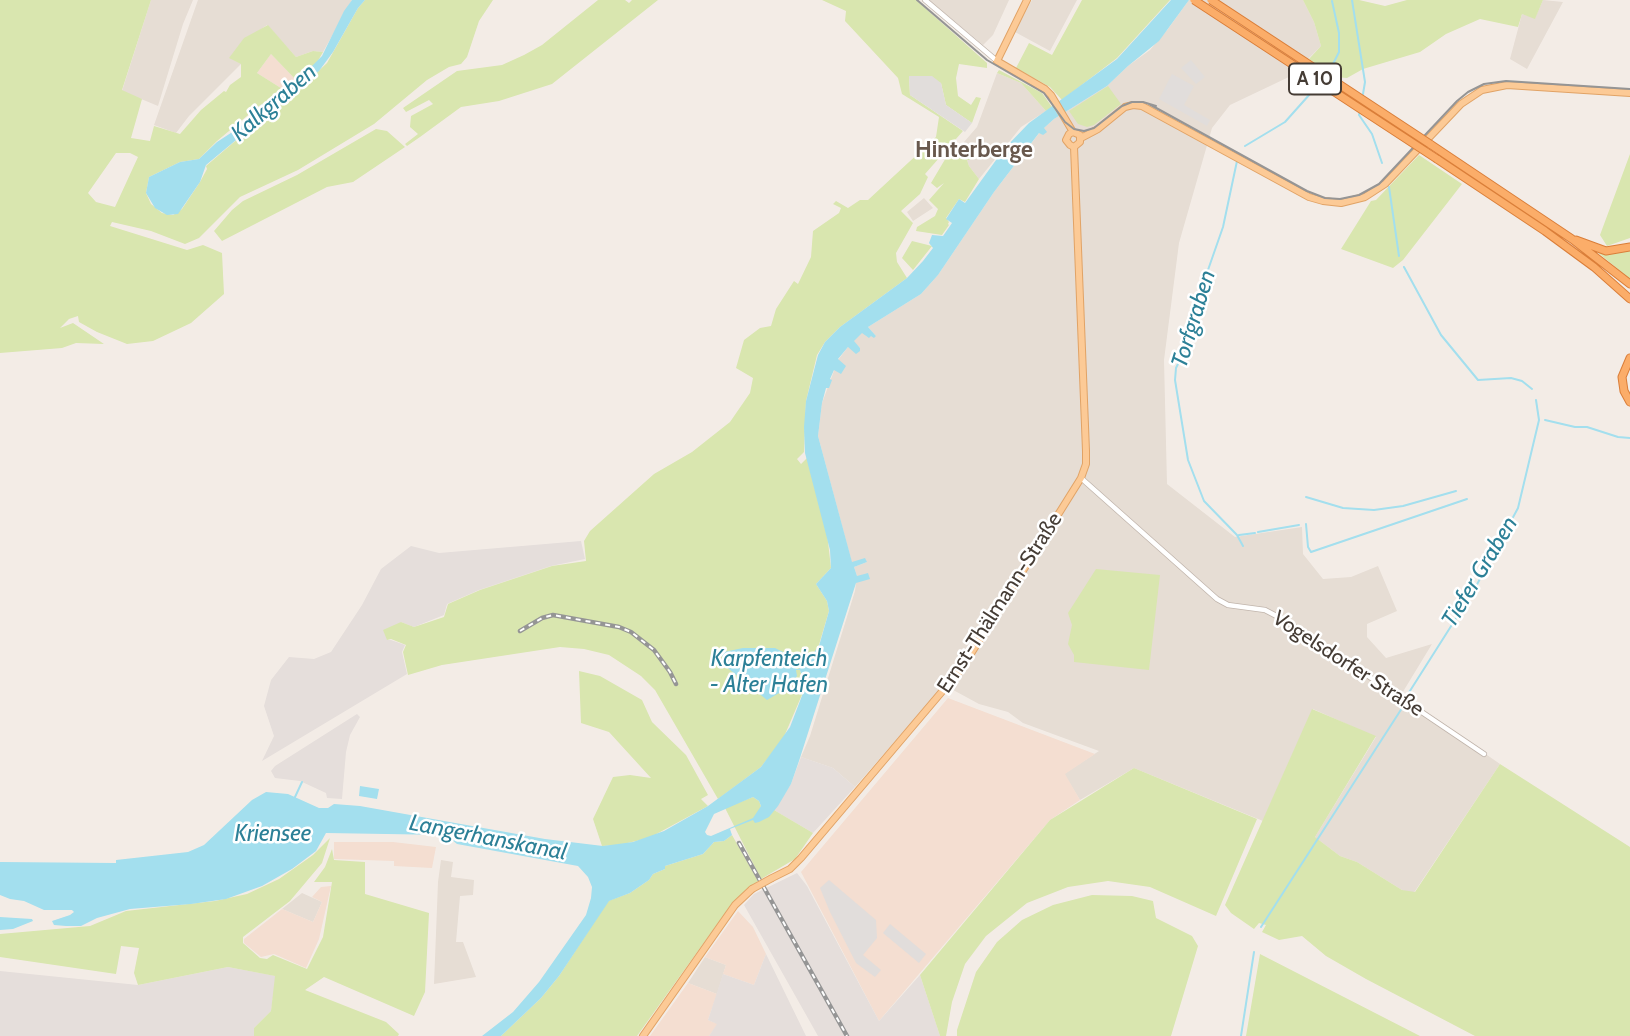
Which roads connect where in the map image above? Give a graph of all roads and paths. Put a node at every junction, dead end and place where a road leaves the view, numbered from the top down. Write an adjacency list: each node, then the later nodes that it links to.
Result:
1 (925, 0): 5 (street)
2 (1027, 0): 5 (main road)
3 (1194, 0): 13 (highway, A 10, bridge)
4 (1211, 0): 10 (highway, A 10, bridge)
5 (996, 61): 7 (main road)
6 (1630, 93): 8 (main road)
7 (1073, 132): 8 (main road); 9 (main road)
8 (1081, 138): 9 (main road)
9 (1074, 147): 16 (main road, Ernst-Thälmann-Straße)
10 (1572, 239): 11 (highway); 12 (highway, A 10)
11 (1630, 247)
12 (1630, 284)
13 (1630, 299)
14 (1630, 358): 15 (highway)
15 (1630, 402)
16 (1081, 478): 17 (street, Vogelsdorfer Straße); 18 (main road, Ernst-Thälmann-Straße, bridge)
17 (1485, 754)
18 (643, 1036)

